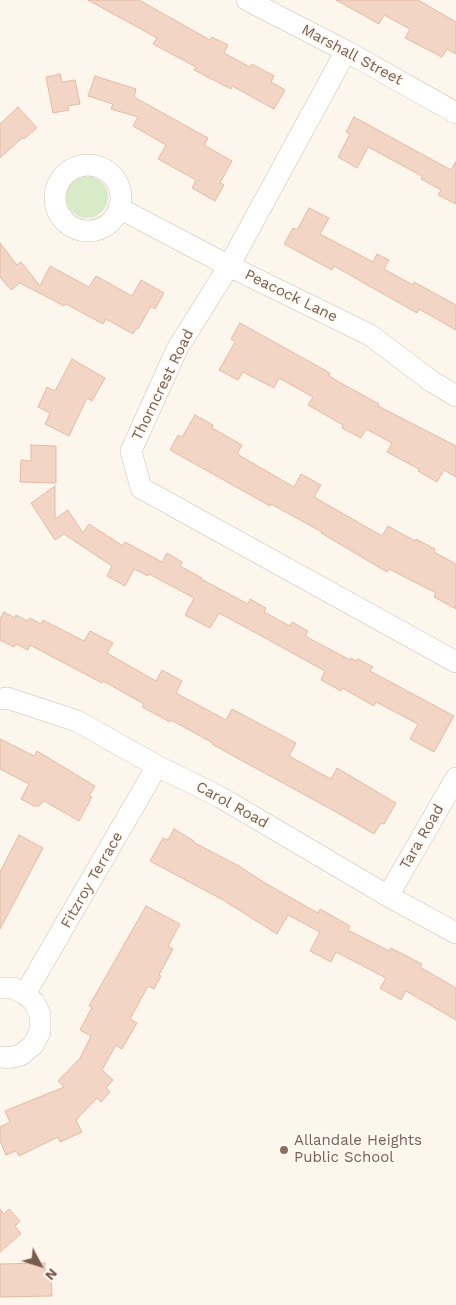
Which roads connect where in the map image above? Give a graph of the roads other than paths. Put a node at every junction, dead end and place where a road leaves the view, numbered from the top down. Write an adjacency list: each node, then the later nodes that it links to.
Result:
1 (247, 0): 2 (street, Marshall Street)
2 (346, 51): 3 (street, Marshall Street); 5 (street, Thorncrest Road)
3 (456, 112)
4 (119, 208): 5 (street, Peacock Lane)
5 (229, 266): 6 (street, Peacock Lane); 7 (street, Thorncrest Road)
6 (456, 396)
7 (456, 662)
8 (0, 699): 9 (street, Carol Road)
9 (157, 766): 11 (street, Carol Road); 14 (street, Fitzroy Terrace)
10 (456, 778): 11 (street, Tara Road)
11 (388, 896): 12 (street, Carol Road)
12 (456, 933)
13 (0, 988): 14 (street)
14 (25, 994): 15 (street)
15 (0, 1057)

